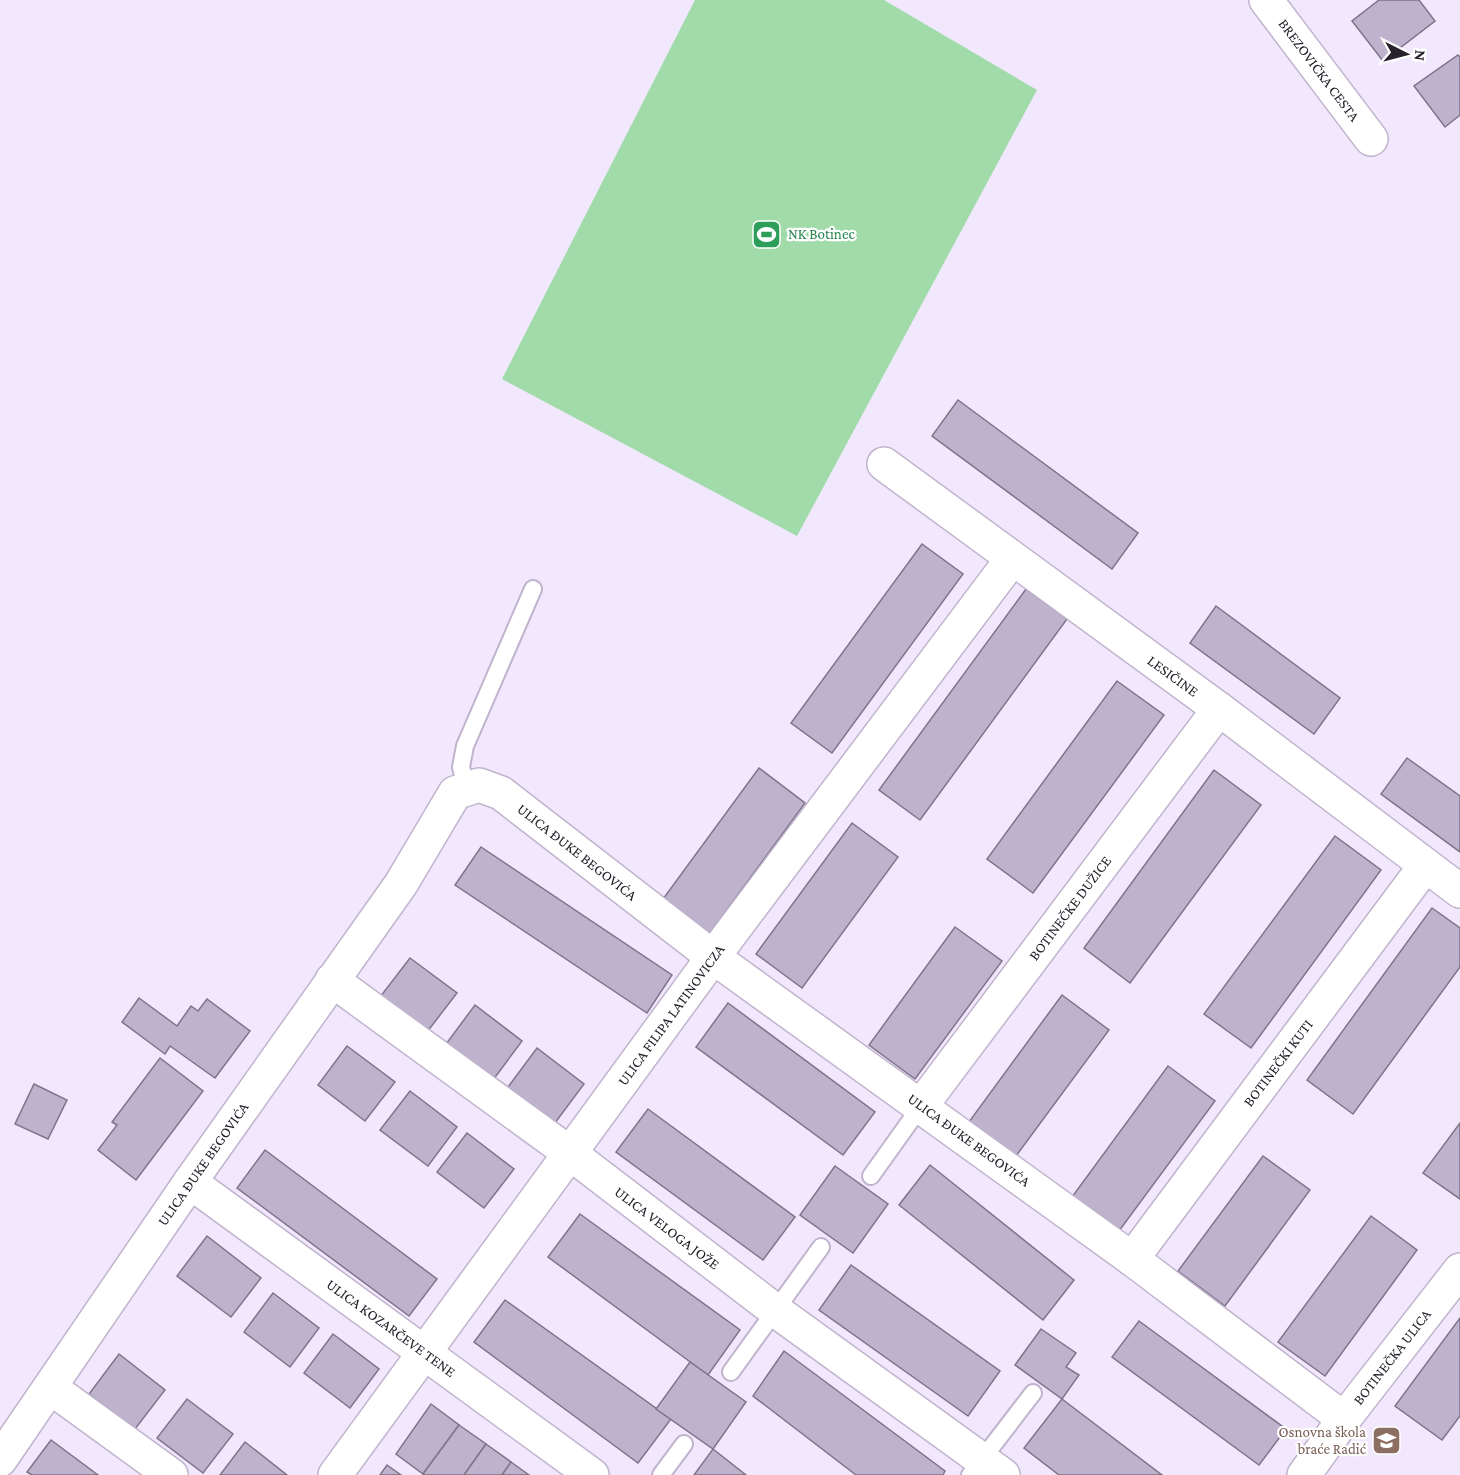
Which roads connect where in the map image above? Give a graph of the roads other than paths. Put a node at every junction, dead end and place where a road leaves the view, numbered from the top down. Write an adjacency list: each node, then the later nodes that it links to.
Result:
1 (1266, 0): 2 (street, BREZOVIČKA CESTA)
2 (1371, 140)
3 (884, 464): 4 (street, LESIČINE)
4 (1012, 559): 6 (street, LESIČINE); 10 (street, ULICA FILIPA LATINOVICZA)
5 (533, 589): 7 (lane)
6 (1219, 709): 8 (street, LESIČINE); 12 (street, BOTINEČKE DUŽICE)
7 (466, 787): 10 (street, ULICA ĐUKE BEGOVIĆA); 11 (street, ULICA ĐUKE BEGOVIĆA)
8 (1425, 866): 9 (street, LESIČINE); 17 (street, BOTINEČKI KUTI)
9 (1460, 891)
10 (714, 957): 12 (street, ULICA ĐUKE BEGOVIĆA); 13 (street, ULICA FILIPA LATINOVICZA)
11 (332, 980): 13 (street, ULICA VELOGA JOŽE); 15 (street, ULICA ĐUKE BEGOVIĆA)
12 (921, 1106): 14 (lane); 17 (street, ULICA ĐUKE BEGOVIĆA)
13 (571, 1154): 19 (street, ULICA VELOGA JOŽE); 20 (street, ULICA FILIPA LATINOVICZA)
14 (871, 1176)
15 (190, 1182): 20 (street, ULICA KOZARČEVE TENE); 22 (street, ULICA ĐUKE BEGOVIĆA)
16 (821, 1247): 19 (lane)
17 (1132, 1259): 24 (street, ULICA ĐUKE BEGOVIĆA)
18 (1460, 1270): 24 (street, BOTINEČKA ULICA)
19 (776, 1310): 21 (lane); 27 (street, ULICA VELOGA JOŽE)
20 (426, 1353): 29 (street, ULICA FILIPA LATINOVICZA); 30 (street, ULICA KOZARČEVE TENE)
21 (731, 1372)
22 (51, 1388): 26 (street, ULICA ĐUKE BEGOVIĆA); 28 (street)
23 (1033, 1393): 27 (lane)
24 (1344, 1419): 32 (street, BOTINEČKA ULICA)
25 (684, 1444): 31 (lane)
26 (0, 1460)
27 (985, 1470)
28 (171, 1475)
29 (334, 1475)
30 (592, 1475)
31 (661, 1475)
32 (1304, 1475)

